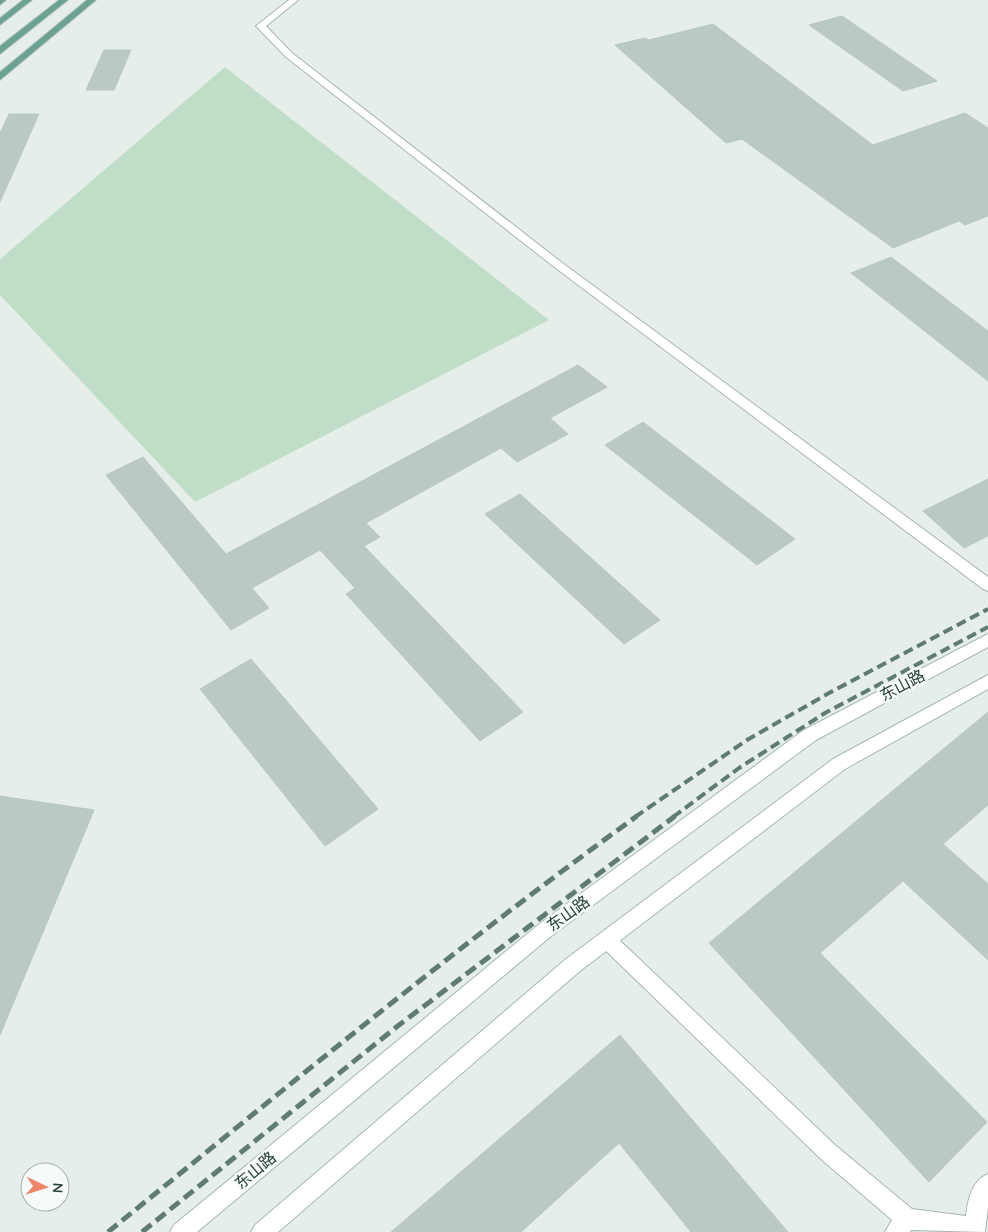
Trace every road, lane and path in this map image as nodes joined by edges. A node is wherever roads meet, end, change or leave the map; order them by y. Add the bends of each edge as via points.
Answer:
1 (28, 0) edge
2 (64, 0) edge
3 (92, 0) edge
4 (294, 0) edge
5 (0, 22) edge
6 (0, 51) edge
7 (0, 77) edge
8 (988, 585) edge
9 (988, 640) edge
10 (988, 681) edge
11 (606, 940) junction
12 (988, 1184) edge
13 (902, 1226) edge
14 (974, 1230) edge
15 (181, 1232) edge
16 (262, 1232) edge

1 - 5 main road
2 - 6 main road
3 - 7 main road
4 - 8 street via 261,26 289,55 558,264
9 - 15 street, 东山路 via 818,730 794,746 544,931
10 - 11 street via 839,764
11 - 13 street
11 - 16 street
12 - 14 street via 980,1197
13 - 14 street

